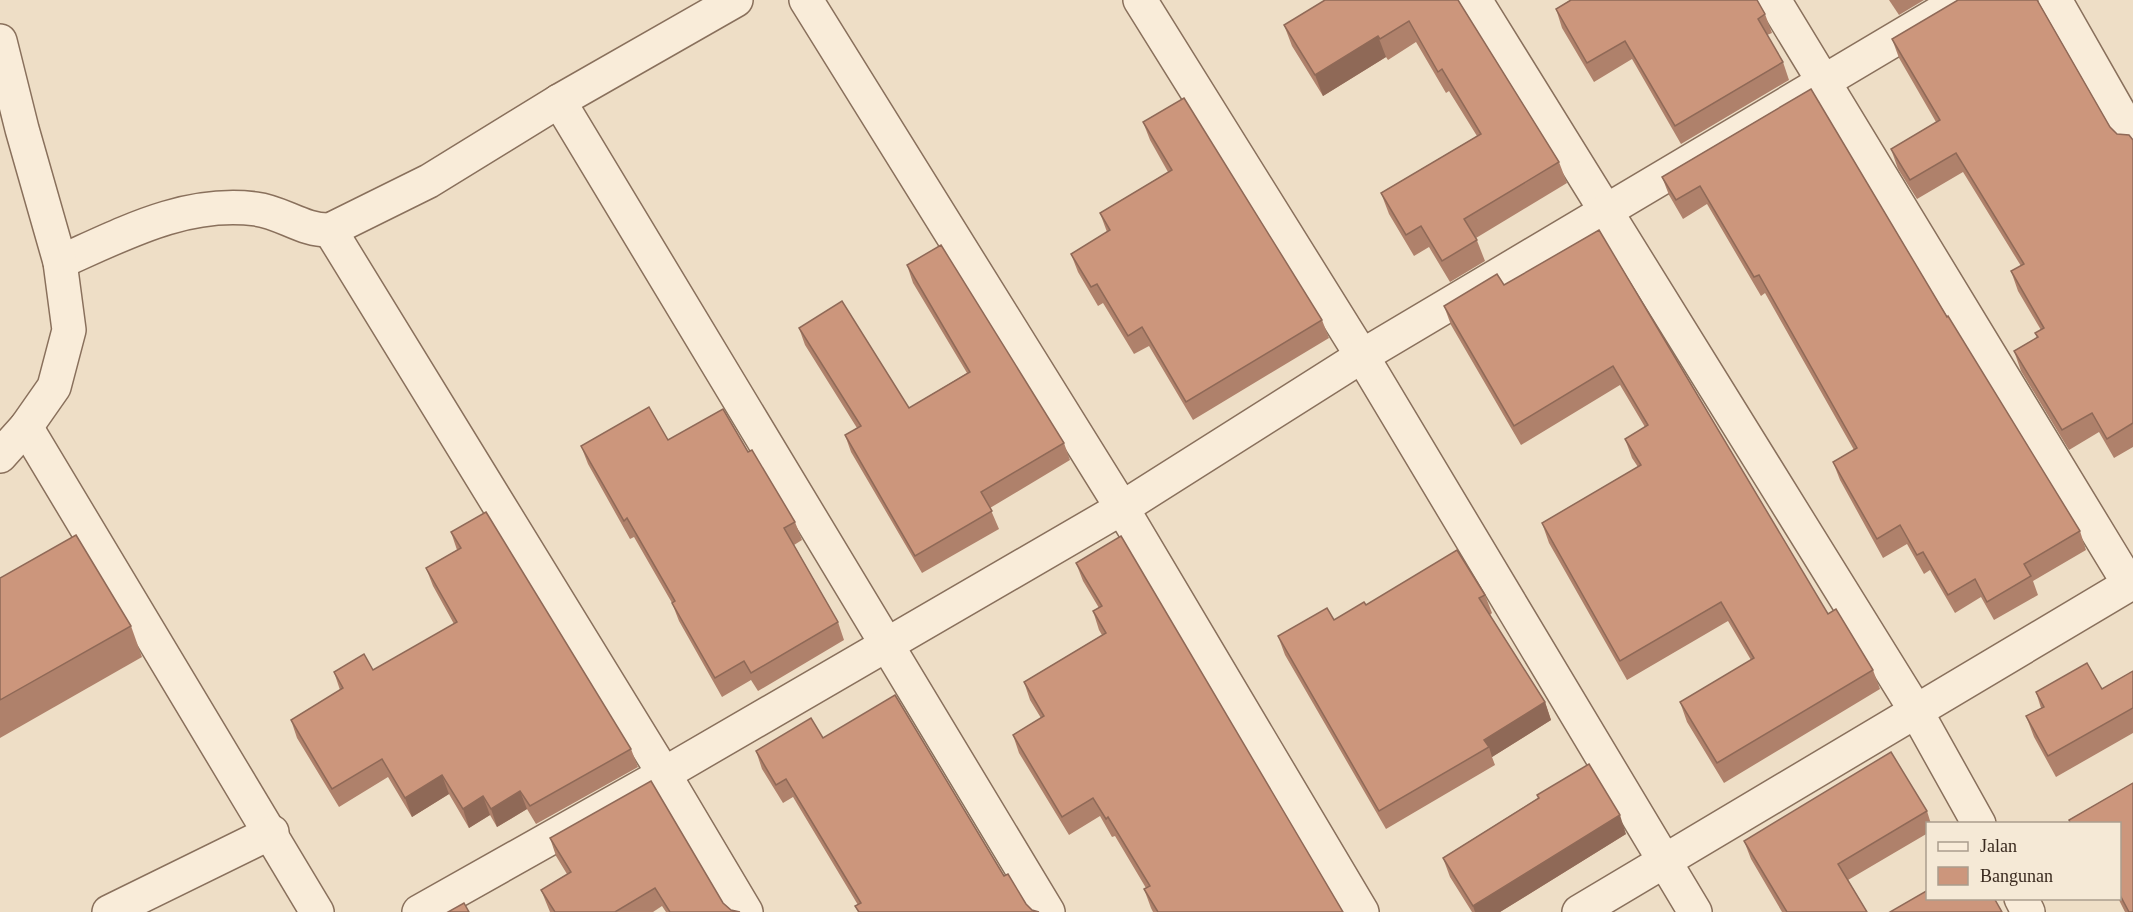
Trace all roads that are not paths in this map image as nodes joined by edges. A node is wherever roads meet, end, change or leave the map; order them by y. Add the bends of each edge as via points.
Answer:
1 (736, 0) edge
2 (807, 0) edge
3 (1140, 0) edge
4 (1475, 0) edge
5 (1774, 0) edge
6 (1961, 0) edge
7 (2055, 0) edge
8 (0, 41) edge
9 (1823, 81) junction
10 (559, 101) junction
11 (2133, 137) edge
12 (1606, 210) junction
13 (330, 230) junction
14 (60, 262) junction
15 (1362, 356) junction
16 (26, 427) junction
17 (0, 456) edge
18 (1122, 508) junction
19 (2131, 583) edge
20 (885, 646) junction
21 (1916, 711) junction
22 (664, 774) junction
23 (1978, 822) edge
24 (272, 832) junction
25 (1665, 860) junction
26 (109, 912) edge
27 (317, 912) edge
28 (419, 912) edge
29 (746, 912) edge
30 (1048, 912) edge
31 (1362, 912) edge
32 (1580, 912) edge
33 (1695, 912) edge

1 - 10 street
2 - 18 street
3 - 15 street
4 - 12 street
5 - 9 street
6 - 9 street
7 - 11 street
8 - 14 street
9 - 12 street
9 - 19 street
10 - 13 street via 429,181
10 - 20 street
12 - 15 street
12 - 21 street
13 - 14 street via 318,231 259,209 220,206 172,214
13 - 22 street
14 - 16 street via 69,330 54,387
15 - 18 street
15 - 25 street
16 - 17 street
16 - 24 street
18 - 20 street
18 - 31 street
19 - 21 street
20 - 22 street
20 - 30 street
21 - 23 street
21 - 25 street
22 - 28 street
22 - 29 street
24 - 26 street
24 - 27 street
25 - 32 street
25 - 33 street

